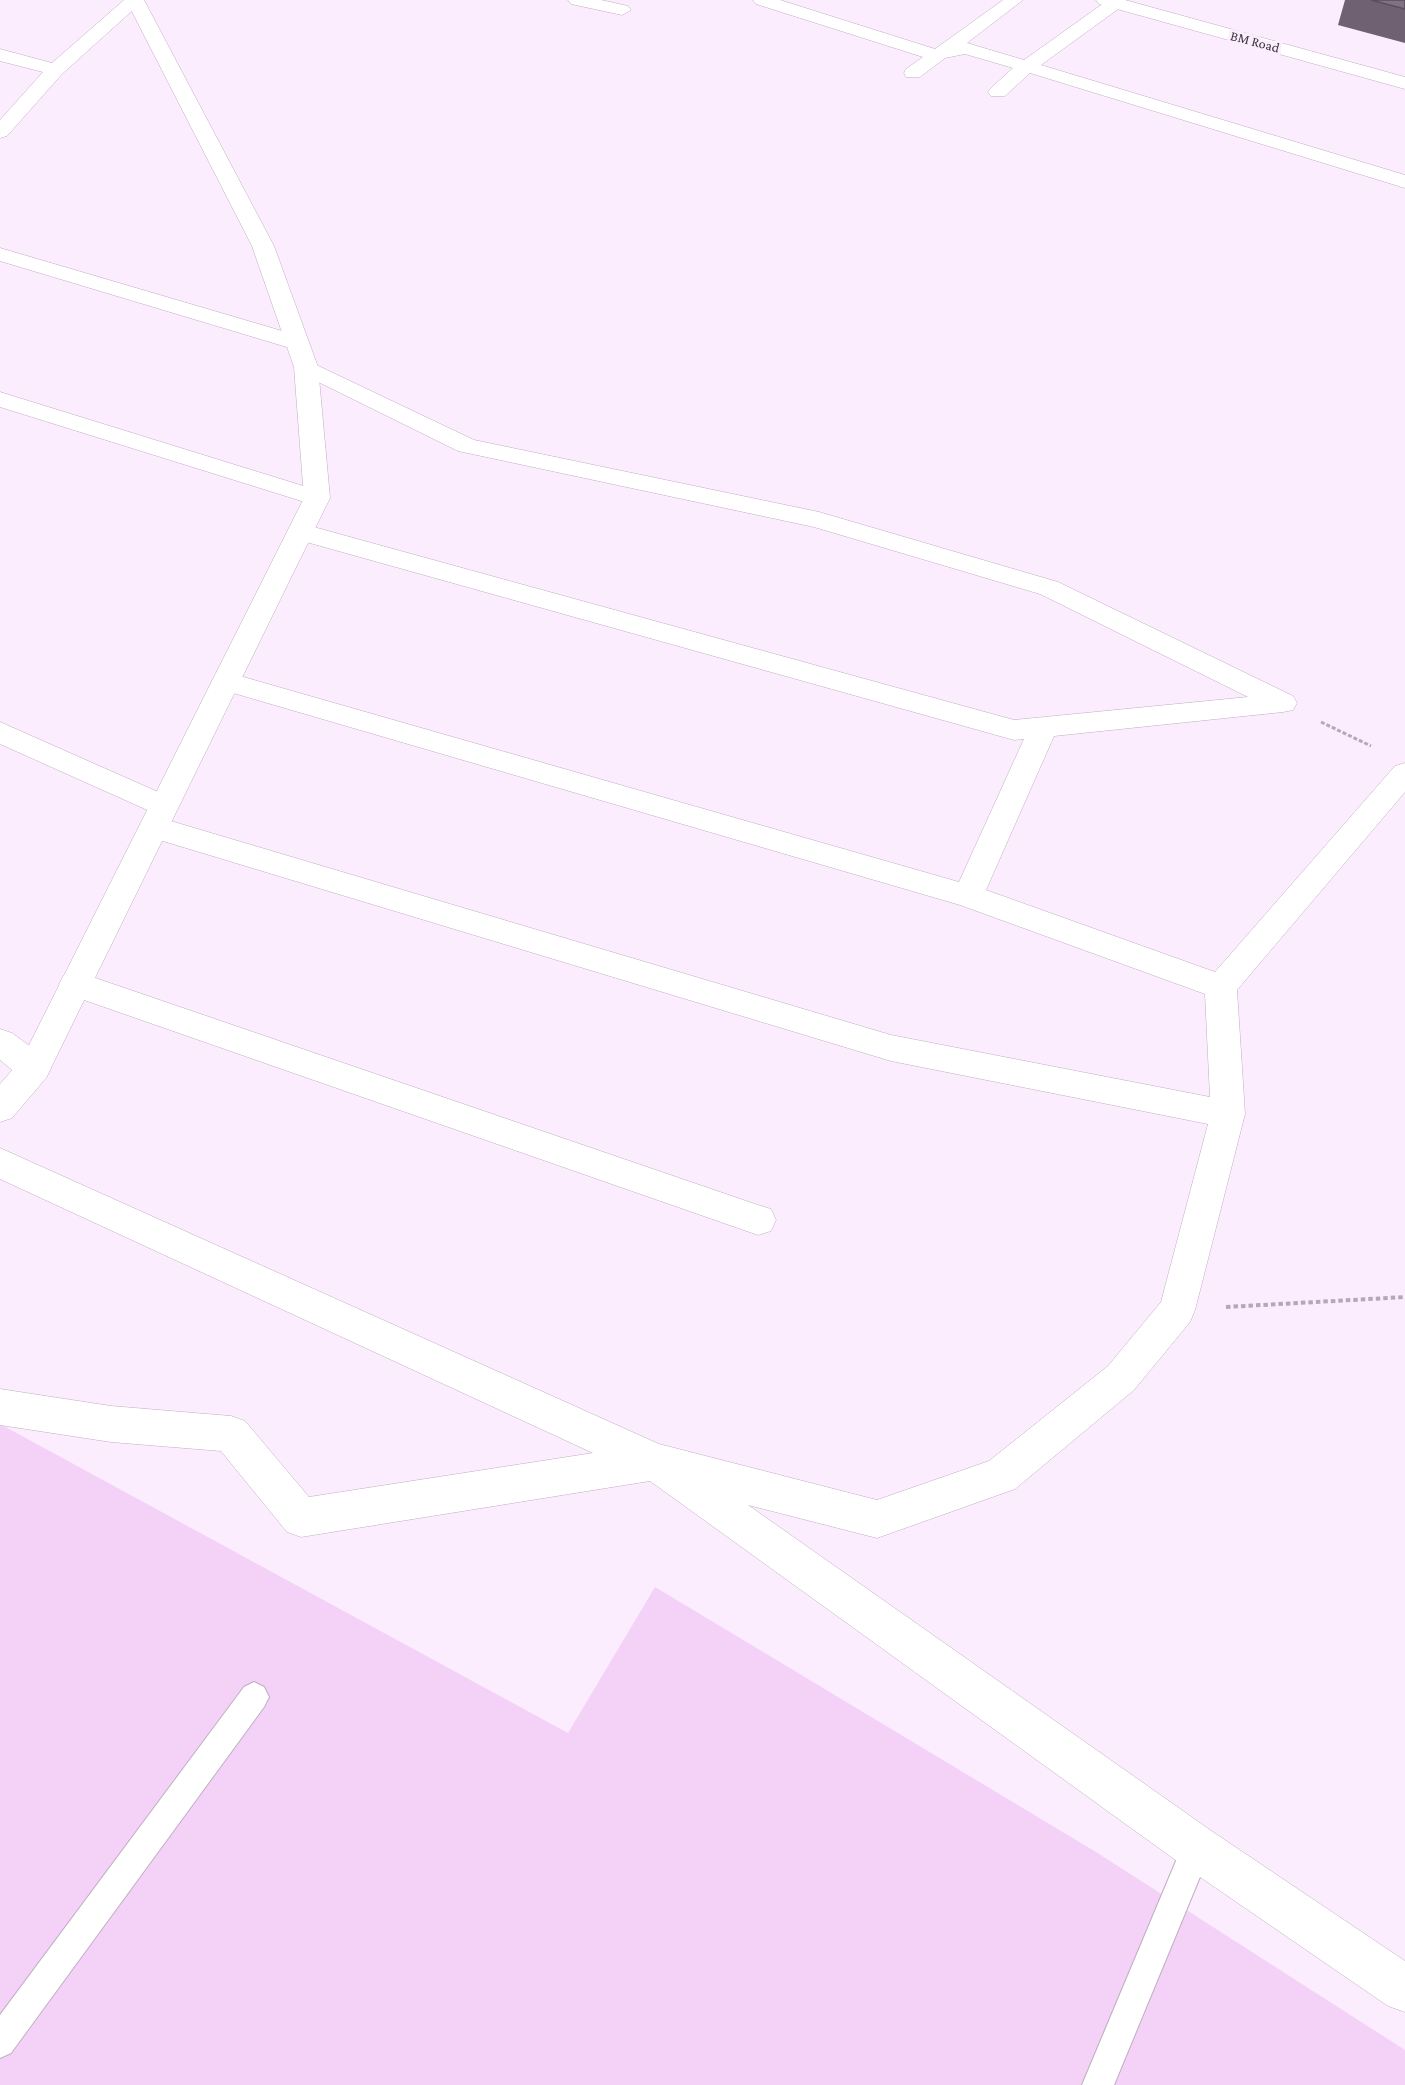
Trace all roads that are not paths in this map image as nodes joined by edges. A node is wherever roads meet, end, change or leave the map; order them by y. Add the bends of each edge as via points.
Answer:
1 (135, 0) edge
2 (577, 0) edge
3 (762, 0) edge
4 (1014, 0) edge
5 (1110, 2) edge
6 (622, 10) dead end
7 (0, 55) edge
8 (936, 55) junction
9 (19, 60) junction
10 (1026, 67) junction
11 (54, 70) junction
12 (0, 71) edge
13 (913, 73) dead end
14 (1405, 83) edge
15 (998, 92) dead end
16 (0, 132) edge
17 (1405, 182) edge
18 (0, 254) edge
19 (302, 355) junction
20 (0, 399) edge
21 (317, 498) junction
22 (301, 532) junction
23 (226, 681) junction
24 (1044, 727) junction
25 (6, 742) edge
26 (1405, 773) edge
27 (159, 817) junction
28 (968, 896) junction
29 (75, 984) junction
30 (1221, 987) junction
31 (0, 1042) edge
32 (34, 1068) junction
33 (0, 1108) edge
34 (1228, 1113) junction
35 (0, 1163) edge
36 (758, 1220) dead end
37 (0, 1407) edge
38 (655, 1462) junction
39 (254, 1696) dead end
40 (1197, 1848) junction
41 (1405, 1989) edge
42 (0, 2042) edge
43 (1098, 2085) edge

1 - 11 street
1 - 19 street via 262,246
2 - 6 street
3 - 8 street
4 - 8 street
5 - 10 street
5 - 14 street, BM Road
7 - 9 street
8 - 10 street via 966,48
8 - 13 street
9 - 11 street
9 - 12 street
10 - 15 street
10 - 17 street
11 - 16 street
18 - 19 street
19 - 21 street
19 - 24 street via 467,446 819,520 1049,588 1282,703
20 - 21 street
21 - 22 street
22 - 23 street
22 - 24 street via 1014,730
23 - 27 street
23 - 28 street
24 - 28 street
25 - 27 street
26 - 30 street
27 - 29 street
27 - 34 street via 891,1048
28 - 30 street
29 - 32 street
29 - 36 street
30 - 34 street
31 - 32 street
32 - 33 street
34 - 38 street via 1177,1310 1121,1378 1001,1476 877,1519
35 - 38 street
37 - 38 street via 111,1424 231,1434 301,1518
38 - 40 street
39 - 42 lane
40 - 41 street
40 - 43 lane

